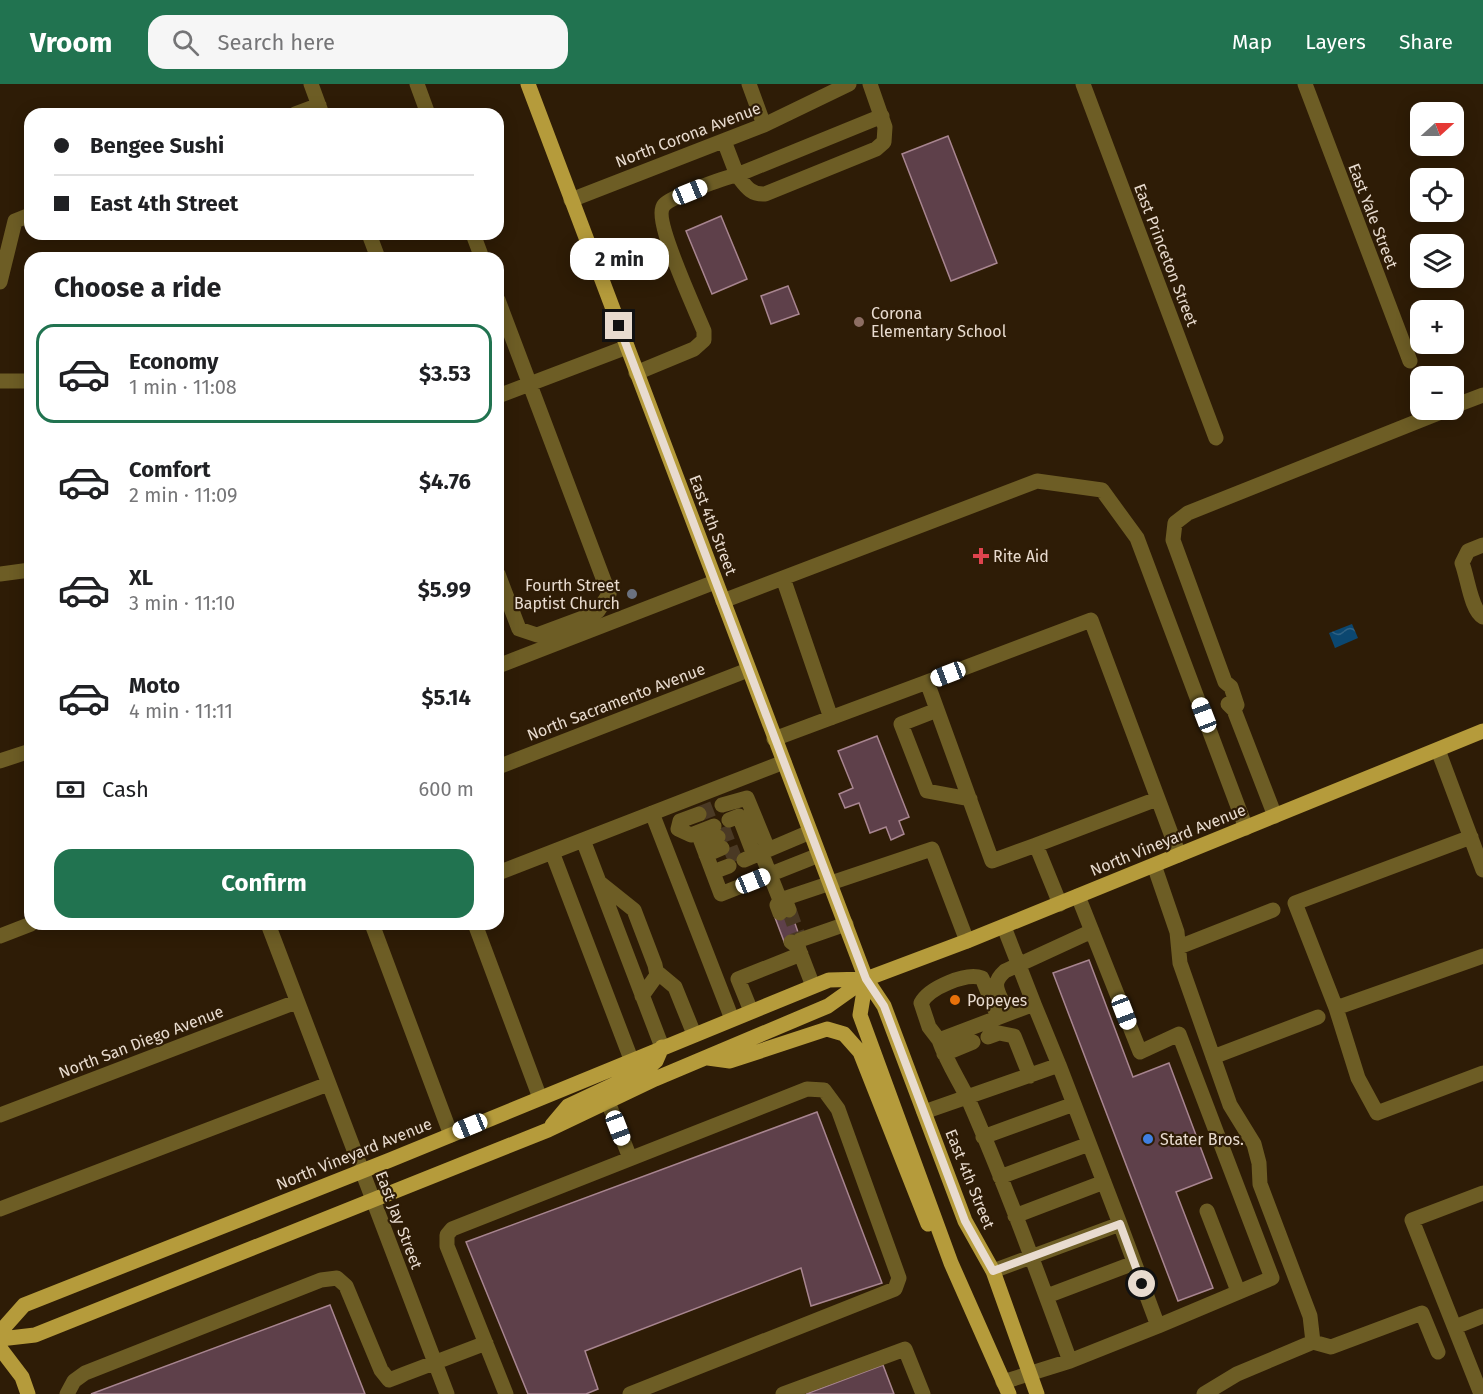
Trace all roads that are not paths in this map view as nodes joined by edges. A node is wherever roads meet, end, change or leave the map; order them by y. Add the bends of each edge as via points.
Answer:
1 (311, 84) edge
2 (417, 84) edge
3 (528, 84) edge
4 (749, 84) edge
5 (849, 84) edge
6 (870, 84) edge
7 (1083, 84) edge
8 (1305, 84) edge
9 (321, 108) edge
10 (426, 108) edge
11 (882, 116) junction
12 (764, 125) junction
13 (724, 141) junction
14 (737, 174) junction
15 (571, 200) junction
16 (24, 217) edge
17 (0, 282) edge
18 (504, 316) edge
19 (627, 347) junction
20 (1410, 361) dead end
21 (636, 373) junction
22 (0, 381) edge
23 (24, 381) edge
24 (530, 384) junction
25 (504, 394) edge
26 (1483, 394) edge
27 (1464, 402) edge
28 (1421, 420) edge
29 (1216, 438) dead end
30 (1483, 545) edge
31 (24, 571) edge
32 (0, 574) edge
33 (783, 578) junction
34 (715, 582) junction
35 (504, 590) edge
36 (1472, 591) junction
37 (723, 602) junction
38 (1483, 607) edge
39 (1483, 616) edge
40 (504, 664) edge
41 (748, 670) junction
42 (927, 682) junction
43 (937, 710) junction
44 (831, 718) junction
45 (1483, 731) edge
46 (774, 739) junction
47 (1438, 750) junction
48 (24, 753) edge
49 (0, 761) edge
50 (783, 762) junction
51 (504, 765) edge
52 (970, 799) junction
53 (1157, 799) junction
54 (722, 805) tunnel mouth
55 (652, 813) junction
56 (699, 814) tunnel mouth
57 (1275, 816) junction
58 (1246, 828) junction
59 (810, 832) junction
60 (1471, 837) junction
61 (583, 840) junction
62 (746, 843) junction
63 (1036, 845) junction
64 (552, 852) junction
65 (706, 853) junction
66 (819, 855) junction
67 (1179, 855) junction
68 (1154, 865) junction
69 (1483, 870) edge
70 (504, 871) edge
71 (770, 874) junction
72 (599, 882) junction
73 (830, 884) junction
74 (1078, 896) junction
75 (1060, 904) junction
76 (1273, 910) dead end
77 (846, 924) junction
78 (24, 927) edge
79 (1004, 927) junction
80 (270, 930) edge
81 (374, 930) edge
82 (477, 930) edge
83 (1092, 931) junction
84 (0, 936) edge
85 (967, 941) junction
86 (798, 944) junction
87 (1179, 947) junction
88 (1483, 956) edge
89 (1018, 964) junction
90 (657, 972) junction
91 (866, 979) junction
92 (813, 986) junction
93 (642, 996) junction
94 (296, 1002) junction
95 (1034, 1004) junction
96 (1336, 1008) junction
97 (751, 1011) junction
98 (1003, 1016) junction
99 (1318, 1017) dead end
100 (732, 1019) junction
101 (694, 1034) junction
102 (662, 1047) junction
103 (941, 1047) junction
104 (1213, 1057) junction
105 (705, 1058) junction
106 (631, 1059) junction
107 (1059, 1065) junction
108 (1483, 1073) edge
109 (1030, 1076) junction
110 (328, 1084) junction
111 (540, 1098) junction
112 (967, 1098) junction
113 (608, 1102) junction
114 (1074, 1104) junction
115 (924, 1112) junction
116 (0, 1115) edge
117 (548, 1130) junction
118 (451, 1135) junction
119 (983, 1137) junction
120 (1089, 1144) junction
121 (630, 1158) junction
122 (361, 1171) junction
123 (1000, 1177) junction
124 (1104, 1182) junction
125 (1483, 1193) edge
126 (373, 1200) junction
127 (0, 1209) edge
128 (1208, 1211) dead end
129 (1015, 1216) junction
130 (1120, 1224) junction
131 (944, 1243) junction
132 (1031, 1255) junction
133 (1134, 1263) junction
134 (993, 1271) junction
135 (1238, 1291) junction
136 (1047, 1296) junction
137 (1483, 1316) edge
138 (1158, 1326) junction
139 (1455, 1327) junction
140 (0, 1332) edge
141 (0, 1339) edge
142 (1313, 1342) junction
143 (486, 1343) junction
144 (0, 1348) edge
145 (1438, 1352) dead end
146 (1070, 1360) junction
147 (435, 1362) junction
148 (1029, 1373) junction
149 (392, 1387) edge
150 (1006, 1388) edge
151 (28, 1394) edge
152 (67, 1394) edge
153 (447, 1394) edge
154 (506, 1394) edge
155 (630, 1394) edge
156 (783, 1394) edge
157 (922, 1394) edge
158 (1037, 1394) edge
159 (1204, 1394) edge
160 (1481, 1394) edge

1 - 9 street
2 - 10 street
3 - 15 main road, East 4th Street
4 - 12 street
5 - 12 street, North Corona Avenue
6 - 11 street
7 - 29 street, East Princeton Street
8 - 20 street, East Yale Street
11 - 14 street
11 - 14 street via 884,142 876,150 849,161 765,194 753,193
12 - 13 street, North Corona Avenue
13 - 14 street
13 - 15 street, North Corona Avenue
14 - 21 street via 662,207 664,234 704,331 704,340 694,350
15 - 19 main road, East 4th Street
16 - 17 street via 15,221
18 - 24 street
19 - 21 main road, East 4th Street
19 - 24 street
21 - 34 main road, East 4th Street
22 - 23 street
24 - 25 street
24 - 35 street via 609,594 598,611 537,635 519,629
26 - 27 street
28 - 57 street via 1188,513 1175,523 1173,540 1225,682 1222,688
30 - 36 street via 1468,551 1462,563
31 - 32 street
33 - 37 street
33 - 44 street
33 - 58 street via 1037,481 1102,490 1137,538
34 - 37 main road, East 4th Street
34 - 40 street
36 - 38 street via 1480,597
36 - 39 street via 1476,612
37 - 41 main road, East 4th Street
41 - 46 main road, East 4th Street
41 - 51 street, North Sacramento Avenue
42 - 43 street
42 - 44 street
42 - 53 street via 1091,620
43 - 52 street
43 - 52 street via 901,724 927,791
44 - 46 street
45 - 47 main road, North Vineyard Avenue
46 - 50 main road, East 4th Street
47 - 57 main road, North Vineyard Avenue
47 - 60 street
48 - 49 street
50 - 55 street
50 - 59 main road, East 4th Street
52 - 63 street via 992,861
53 - 63 street
53 - 67 street
54 - 62 street via 747,798
55 - 61 street
55 - 100 street
56 - 65 street via 677,824
57 - 58 main road, North Vineyard Avenue
58 - 67 main road, North Vineyard Avenue
59 - 62 street
59 - 66 main road, East 4th Street
60 - 69 street
60 - 96 street via 1295,903
61 - 64 street
61 - 72 street
62 - 71 street
63 - 75 street
64 - 70 street
64 - 106 street
65 - 65 street via 722,847
65 - 71 street via 721,894
66 - 71 street
66 - 73 main road, East 4th Street
67 - 68 main road, North Vineyard Avenue
68 - 74 main road, North Vineyard Avenue
68 - 87 street
71 - 73 street via 783,907
72 - 90 street via 634,910
72 - 93 street
73 - 77 main road, East 4th Street
73 - 85 street via 932,849
74 - 75 main road, North Vineyard Avenue
74 - 83 street
75 - 79 main road, North Vineyard Avenue
76 - 87 street
77 - 86 street
77 - 91 main road, East 4th Street
78 - 84 street
79 - 85 main road, North Vineyard Avenue
79 - 89 street
80 - 94 street, East Jay Street
81 - 118 street
82 - 111 street
83 - 89 street
83 - 135 street via 1140,1052 1179,1034 1272,1278
85 - 91 main road, North Vineyard Avenue
86 - 92 street
86 - 97 street via 738,979
87 - 104 street via 1180,963
88 - 96 street
89 - 95 street
89 - 98 street via 996,979
90 - 93 street
90 - 101 street via 675,987
91 - 92 main road, North Vineyard Avenue via 829,980
91 - 105 main road, North Vineyard Avenue via 828,1006
91 - 115 main road, East 4th Street via 884,1006
91 - 131 main road, East 4th Street via 860,1015
92 - 97 main road, North Vineyard Avenue
93 - 102 street
94 - 110 street, East Jay Street
94 - 116 street, North San Diego Avenue
95 - 98 street
95 - 107 street
96 - 108 street via 1358,1078 1377,1113
97 - 100 main road, North Vineyard Avenue
98 - 103 street
98 - 103 street via 982,978 972,976 946,985 926,995 921,1003
99 - 104 street
100 - 101 main road, North Vineyard Avenue
101 - 102 main road, North Vineyard Avenue
102 - 106 main road, North Vineyard Avenue
102 - 117 main road via 647,1069 568,1106
103 - 109 street via 999,1033 1014,1036
103 - 112 street
104 - 142 street via 1230,1105 1254,1144 1260,1184 1310,1316
105 - 113 main road, North Vineyard Avenue
105 - 131 main road via 730,1060 827,1029 844,1035 860,1052 924,1220
106 - 111 main road, North Vineyard Avenue
107 - 109 street
107 - 114 street
109 - 112 street
110 - 122 street, East Jay Street
110 - 127 street
111 - 118 main road, North Vineyard Avenue
112 - 115 street
112 - 119 street
113 - 117 main road, North Vineyard Avenue
113 - 121 street
114 - 119 street
114 - 120 street
115 - 134 main road, East 4th Street via 965,1221
117 - 126 main road, North Vineyard Avenue
118 - 122 main road, North Vineyard Avenue
119 - 123 street
120 - 123 street
120 - 124 street
121 - 143 street via 452,1229 447,1235 447,1246
121 - 155 street via 807,1089 824,1090 838,1109 899,1278 895,1289
122 - 126 street, East Jay Street
122 - 140 main road, North Vineyard Avenue via 24,1305
123 - 129 street
124 - 129 street
124 - 130 street
125 - 139 street via 1412,1220
126 - 141 main road, North Vineyard Avenue via 35,1335
126 - 147 street, East Jay Street
128 - 135 street
129 - 132 street
130 - 132 street
130 - 133 street
131 - 150 main road, East 4th Street
132 - 134 street
132 - 136 street
133 - 136 street
133 - 138 street
134 - 148 main road, East 4th Street
135 - 138 street
136 - 146 street
137 - 139 street
138 - 146 street
139 - 160 street
142 - 145 street via 1331,1347 1422,1313
142 - 159 street via 1237,1374
143 - 147 street
143 - 154 street
144 - 151 main road via 22,1377
146 - 148 street
147 - 149 street
147 - 153 street, East Jay Street
148 - 150 street
148 - 158 main road, East 4th Street
149 - 152 street via 346,1286 337,1278 321,1280 85,1373 74,1381
156 - 157 street via 905,1349

